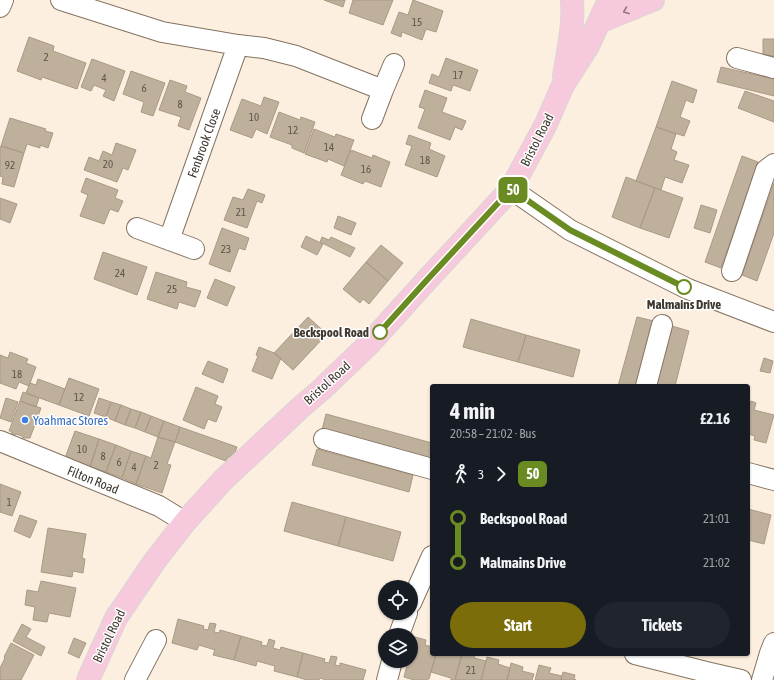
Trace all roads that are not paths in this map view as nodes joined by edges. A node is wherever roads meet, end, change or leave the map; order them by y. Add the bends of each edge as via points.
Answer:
1 (3, 0) edge
2 (60, 0) edge
3 (609, 0) edge
4 (653, 0) edge
5 (574, 6) edge
6 (0, 7) edge
7 (599, 22) junction
8 (238, 45) junction
9 (737, 58) dead end
10 (394, 64) dead end
11 (774, 68) edge
12 (562, 85) junction
13 (383, 90) junction
14 (372, 119) dead end
15 (774, 164) edge
16 (511, 189) junction
17 (137, 228) dead end
18 (169, 240) junction
19 (194, 249) dead end
20 (732, 271) dead end
21 (774, 322) edge
22 (662, 325) dead end
23 (647, 384) edge
24 (324, 439) dead end
25 (0, 441) edge
26 (430, 468) edge
27 (750, 474) edge
28 (774, 480) edge
29 (185, 522) junction
30 (430, 563) edge
31 (420, 596) edge
32 (156, 640) dead end
33 (774, 643) edge
34 (643, 656) edge
35 (390, 668) edge
36 (88, 680) edge
37 (135, 680) edge
38 (387, 680) edge
39 (741, 680) edge
40 (762, 680) edge

1 - 6 street
2 - 8 street via 162,32
3 - 7 main road, Bristol Road
4 -> 7 main road
5 - 12 main road, Bristol Road
7 - 12 main road, Bristol Road via 588,46
8 - 13 street via 296,56
8 - 18 street, Fenbrook Close
9 - 11 street
10 - 13 street
12 - 16 main road, Bristol Road via 546,124
13 - 14 street
15 - 20 street via 766,170
16 - 21 street via 570,230 688,289
16 - 29 main road, Bristol Road via 370,343 222,480
17 - 18 street
18 - 19 street
22 - 23 street
24 - 26 street
25 - 29 street, Filton Road via 159,506
27 - 28 street
29 - 36 main road, Bristol Road via 116,618
30 - 31 street
32 - 37 street
33 - 40 street
34 - 39 street
35 - 38 street

